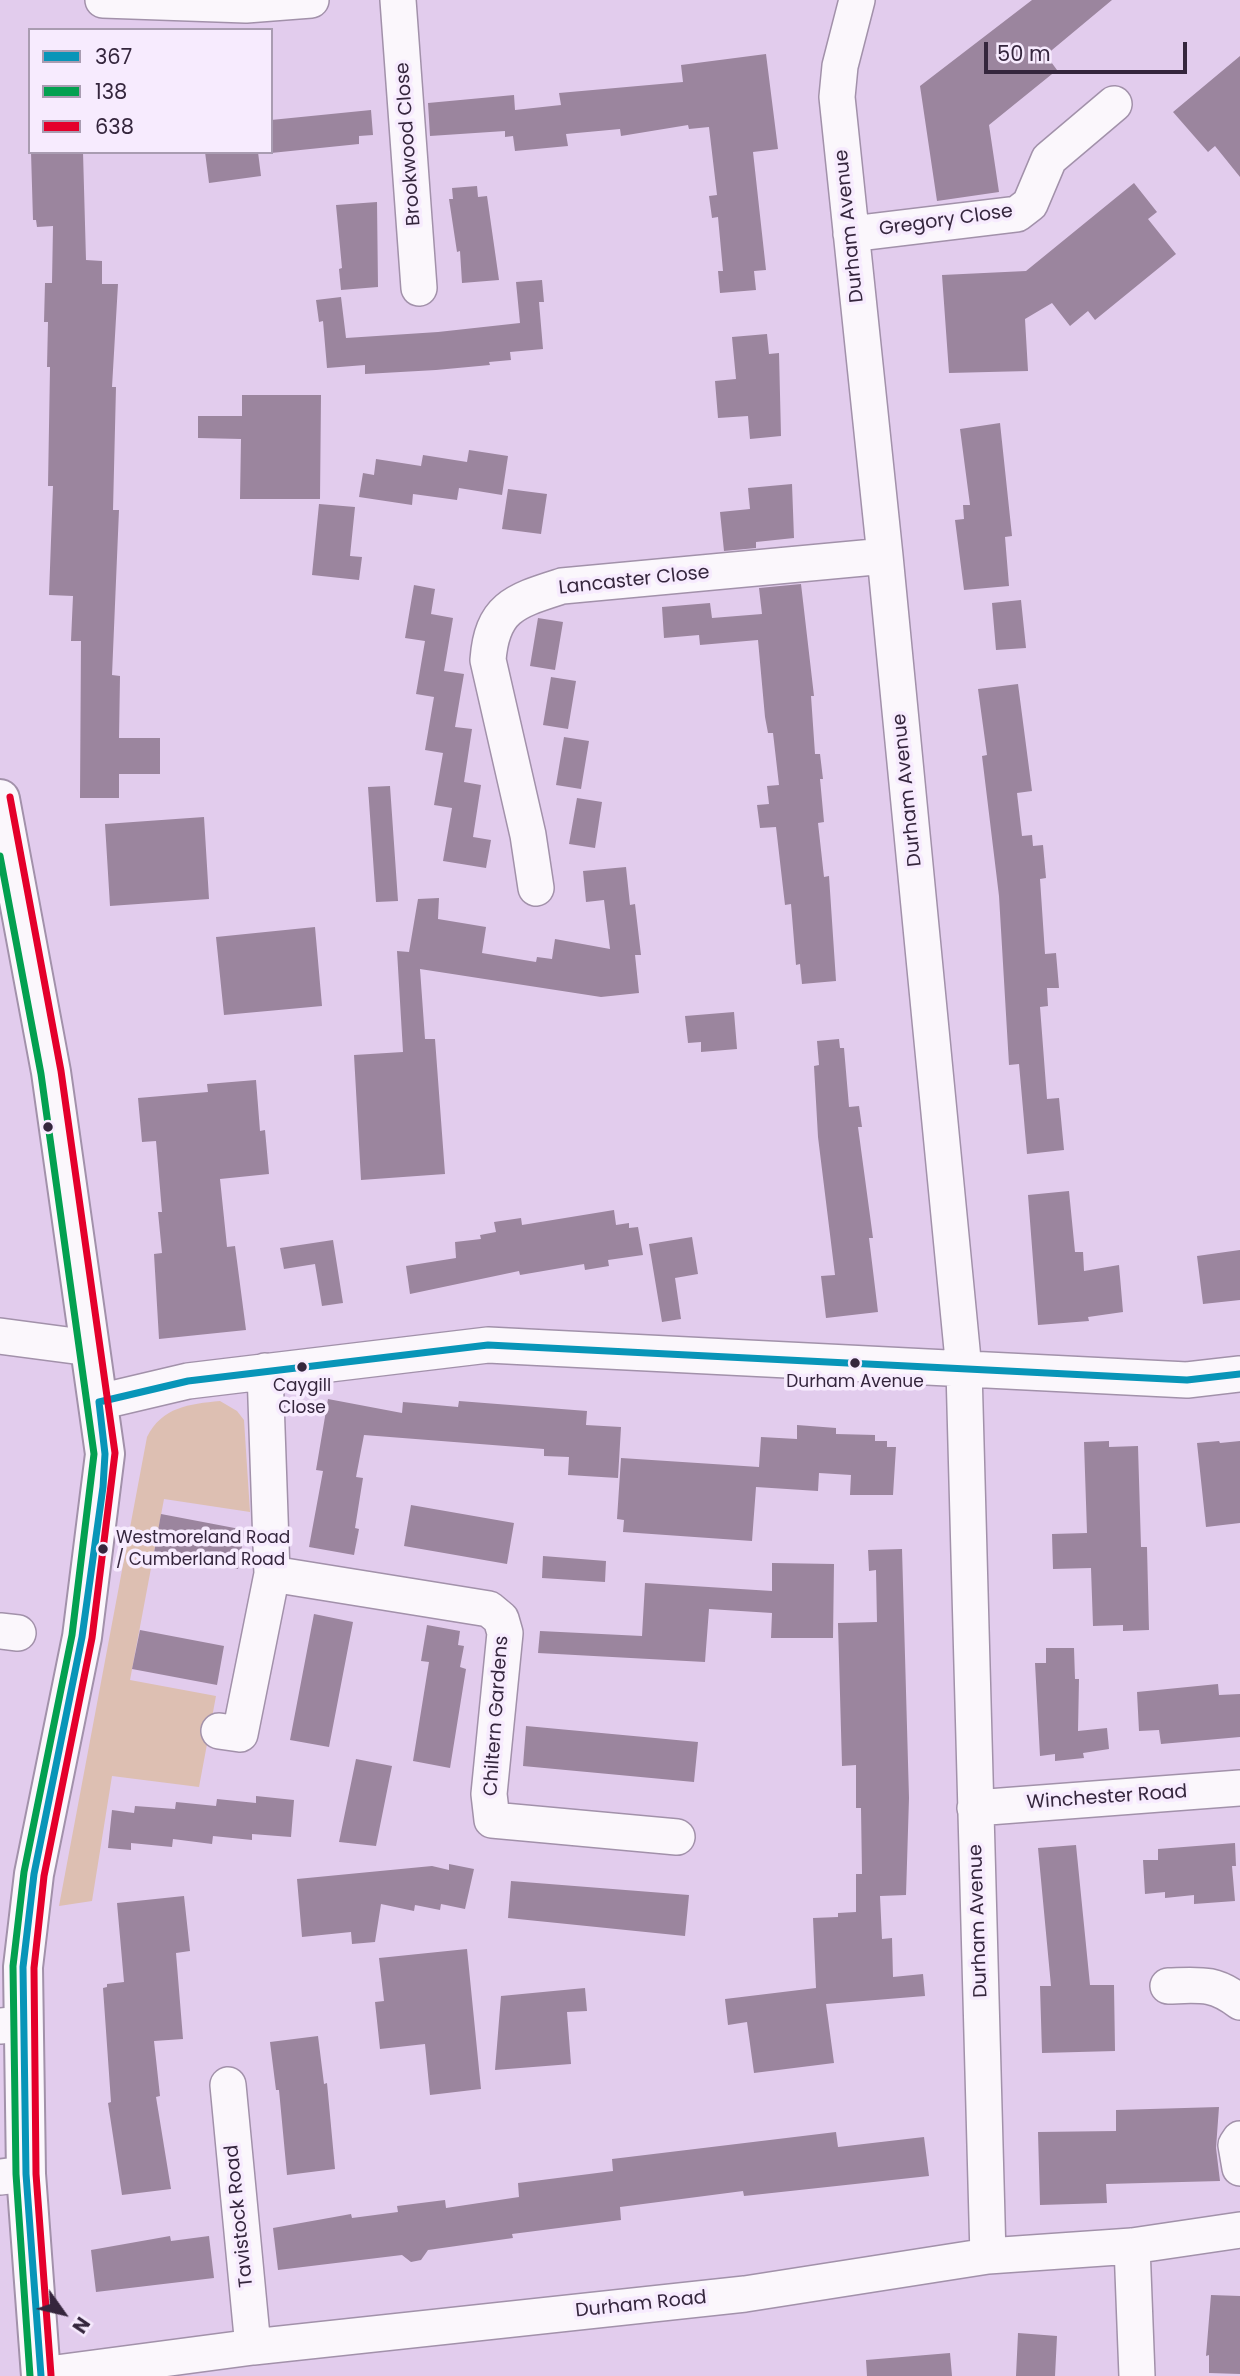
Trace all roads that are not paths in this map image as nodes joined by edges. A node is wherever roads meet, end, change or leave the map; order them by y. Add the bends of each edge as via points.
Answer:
1 (103, 0) edge
2 (311, 0) edge
3 (398, 0) edge
4 (857, 0) edge
5 (1114, 104) dead end
6 (851, 234) junction
7 (419, 288) dead end
8 (886, 556) junction
9 (0, 802) edge
10 (536, 888) dead end
11 (0, 1336) edge
12 (90, 1348) junction
13 (964, 1370) junction
14 (265, 1371) junction
15 (1240, 1374) edge
16 (99, 1402) junction
17 (272, 1574) junction
18 (219, 1731) dead end
19 (1240, 1788) edge
20 (975, 1808) junction
21 (677, 1837) dead end
22 (1168, 1986) dead end
23 (1240, 2002) edge
24 (11, 2025) edge
25 (228, 2085) dead end
26 (1240, 2139) edge
27 (1240, 2168) edge
28 (13, 2176) edge
29 (1240, 2230) edge
30 (1132, 2246) junction
31 (988, 2256) junction
32 (253, 2347) junction
33 (41, 2376) edge
34 (1136, 2376) edge

1 - 2 street via 246,5
3 - 7 street, Brookwood Close
4 - 6 street, Durham Avenue via 837,81
5 - 6 street, Gregory Close via 1049,159 1030,204 1017,214
6 - 8 street, Durham Avenue
8 - 10 street, Lancaster Close via 562,586 517,602 503,612 490,634 488,660
8 - 13 street, Durham Avenue
9 - 12 main road via 51,1072
11 - 12 street
12 - 16 main road
13 - 14 street via 488,1345
13 - 15 street via 1187,1380
13 - 20 street, Durham Avenue
14 - 16 street via 188,1381
14 - 17 street
16 - 24 main road via 105,1454 103,1487 82,1637 34,1874
17 - 18 street via 240,1734
17 - 21 street, Chiltern Gardens via 489,1609 501,1619 505,1633 489,1794 492,1820
19 - 20 street, Winchester Road
20 - 31 street, Durham Avenue
22 - 23 street via 1208,1985 1223,1989
24 - 28 main road
25 - 32 street, Tavistock Road
26 - 27 street via 1236,2145
28 - 33 main road
29 - 30 street, Durham Road
30 - 31 street, Durham Road
30 - 34 street
31 - 32 street, Durham Road via 744,2294
32 - 33 street, Durham Road

